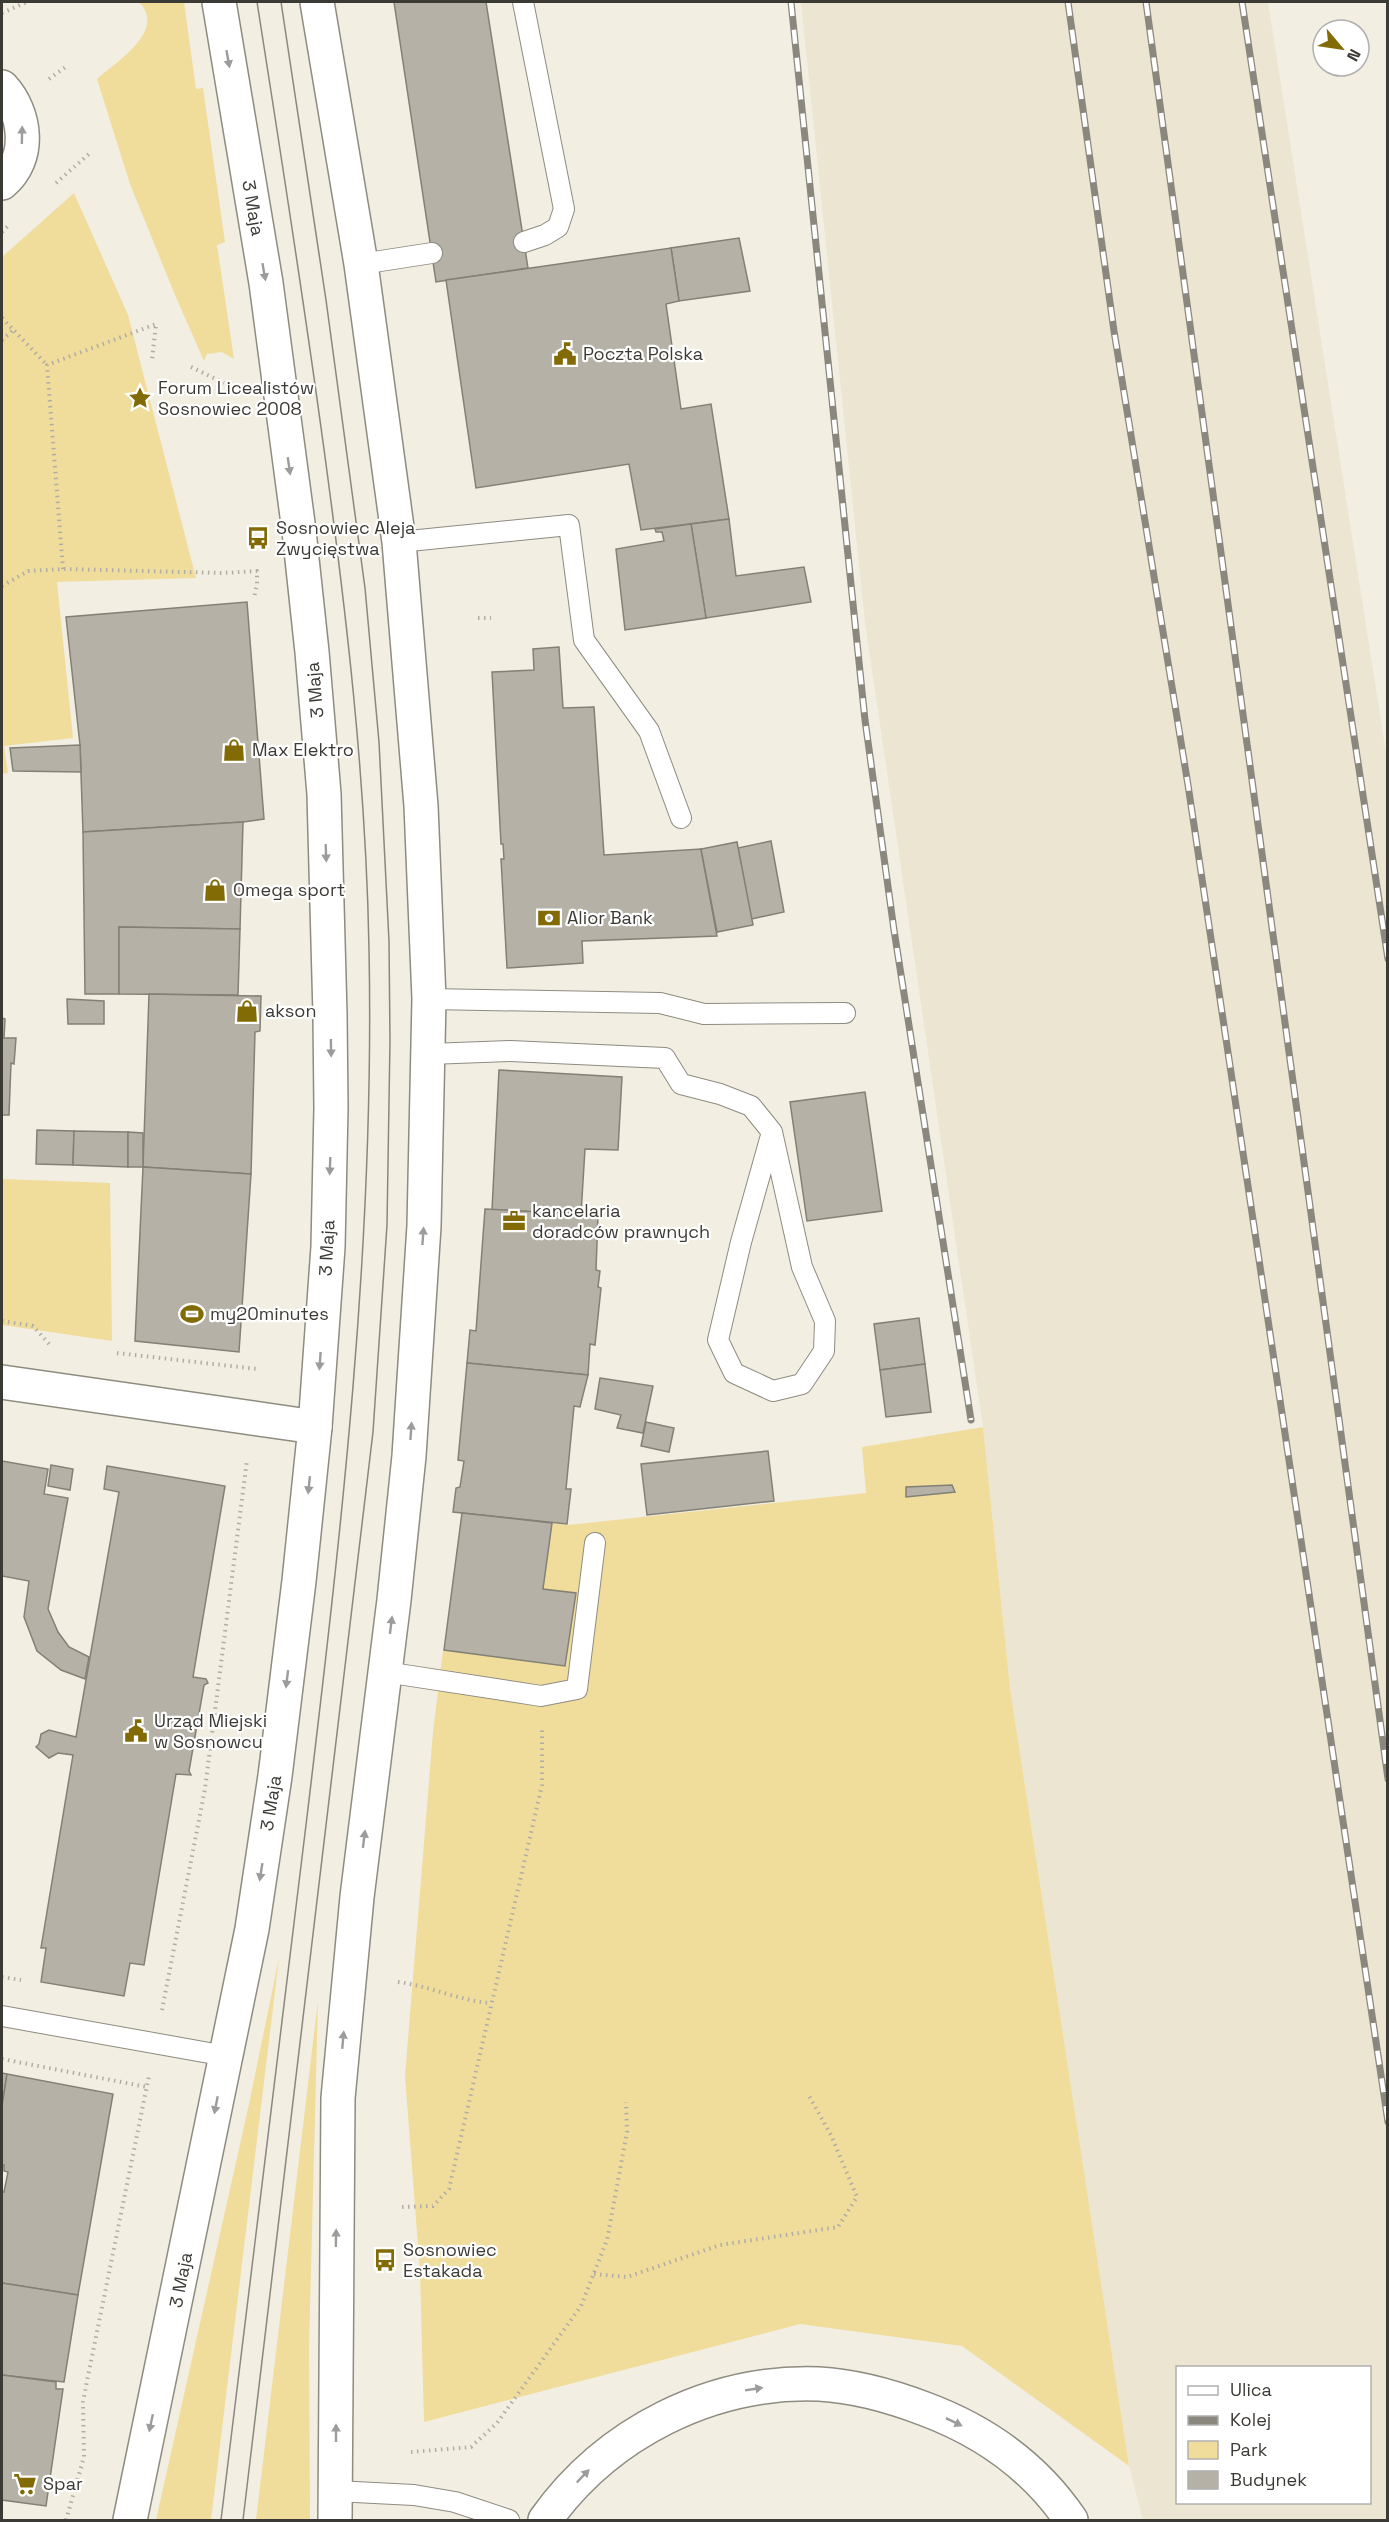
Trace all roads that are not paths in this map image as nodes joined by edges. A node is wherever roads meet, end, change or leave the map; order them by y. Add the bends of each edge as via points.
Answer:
1 (219, 2) edge
2 (317, 2) edge
3 (523, 2) edge
4 (2, 87) edge
5 (2, 183) edge
6 (524, 242) dead end
7 (432, 253) dead end
8 (361, 264) junction
9 (399, 542) junction
10 (681, 818) dead end
11 (429, 999) junction
12 (845, 1013) dead end
13 (429, 1054) junction
14 (772, 1132) junction
15 (2, 1382) edge
16 (315, 1427) junction
17 (595, 1543) dead end
18 (385, 1672) junction
19 (2, 2016) edge
20 (226, 2056) junction
21 (335, 2506) edge
22 (130, 2520) edge
23 (510, 2520) edge
24 (545, 2520) edge
25 (1071, 2520) edge

1 -> 16 main road, 3 Maja via 266,283 299,531 324,794 332,1108 328,1246
2 - 8 main road
3 - 6 lane via 564,209 558,227
5 -> 4 main road via 20,157 23,137 19,113
7 - 8 lane
8 - 9 main road
9 - 10 lane via 569,525 584,640 649,731
9 - 11 main road via 421,806
11 - 12 lane via 660,1003 704,1014
11 - 13 main road
13 - 14 lane via 510,1051 665,1058 681,1084 751,1106
18 -> 13 main road via 409,1456 424,1226
14 - 14 lane via 718,1340 734,1373 773,1391 802,1384 824,1351 825,1321 802,1267
15 - 16 main road
16 -> 20 main road, 3 Maja via 275,1776 252,1929
17 - 18 lane via 577,1689 542,1695
21 -> 18 main road via 338,2098 357,1897
19 - 20 lane
20 -> 22 main road, 3 Maja
21 - 23 lane via 414,2495 455,2502
24 -> 25 main road via 591,2467 660,2419 701,2401 738,2392 820,2384 900,2399 979,2434 1036,2477

